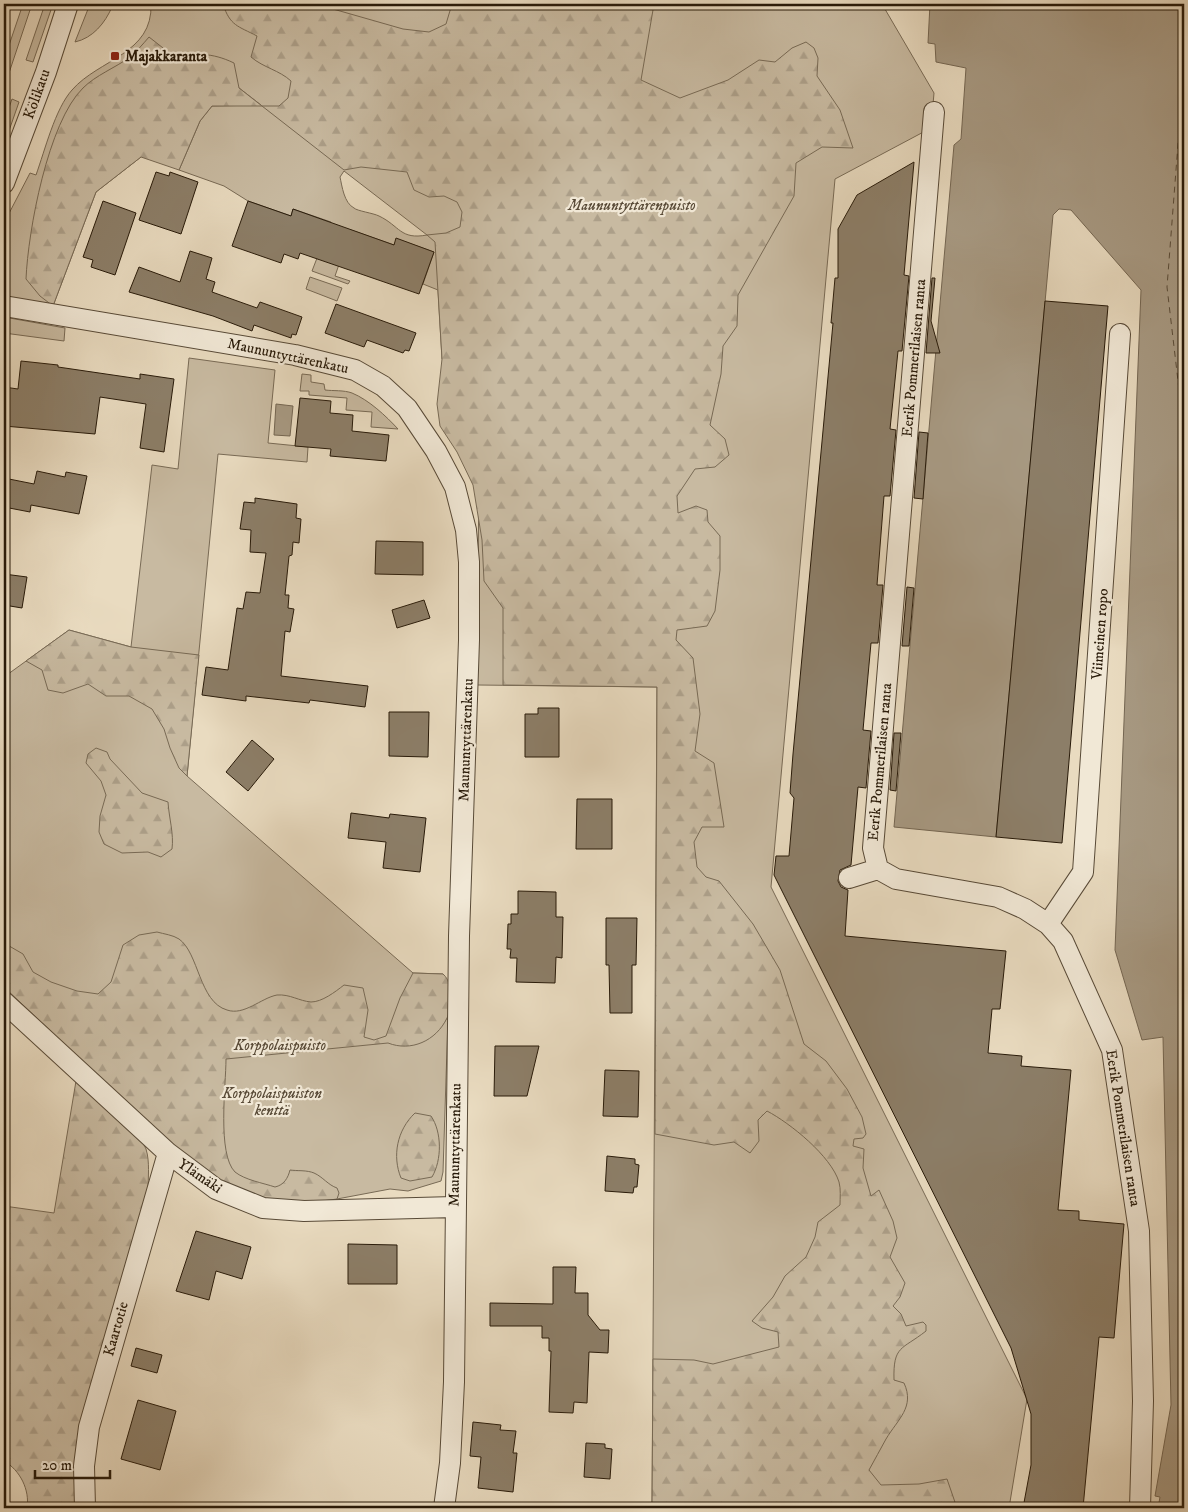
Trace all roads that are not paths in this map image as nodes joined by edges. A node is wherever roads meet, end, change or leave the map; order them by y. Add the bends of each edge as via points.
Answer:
1 (68, 4) edge
2 (934, 112) dead end
3 (4, 184) edge
4 (4, 306) edge
5 (1120, 334) dead end
6 (878, 868) junction
7 (850, 878) dead end
8 (1048, 924) junction
9 (4, 1002) edge
10 (168, 1153) junction
11 (454, 1207) junction
12 (85, 1508) edge
13 (444, 1508) edge
14 (1140, 1508) edge

1 - 3 street, Kölikatu
2 - 6 street, Eerik Pommerilaisen ranta via 873,848
4 - 11 street, Maununtyttärenkatu via 294,355 355,370 383,386 407,408 446,469 462,507 466,530 469,611
5 - 8 street, Viimeinen ropo via 1083,872
6 - 7 street
6 - 8 street, Eerik Pommerilaisen ranta via 896,879 998,897
8 - 14 street, Eerik Pommerilaisen ranta via 1063,942 1112,1050 1139,1231 1143,1400
9 - 10 street, Ylämäki
10 - 11 street, Ylämäki via 216,1189 263,1208 304,1211
10 - 12 street, Kaartotie via 90,1427 84,1466
11 - 13 street, Maununtyttärenkatu via 454,1382

